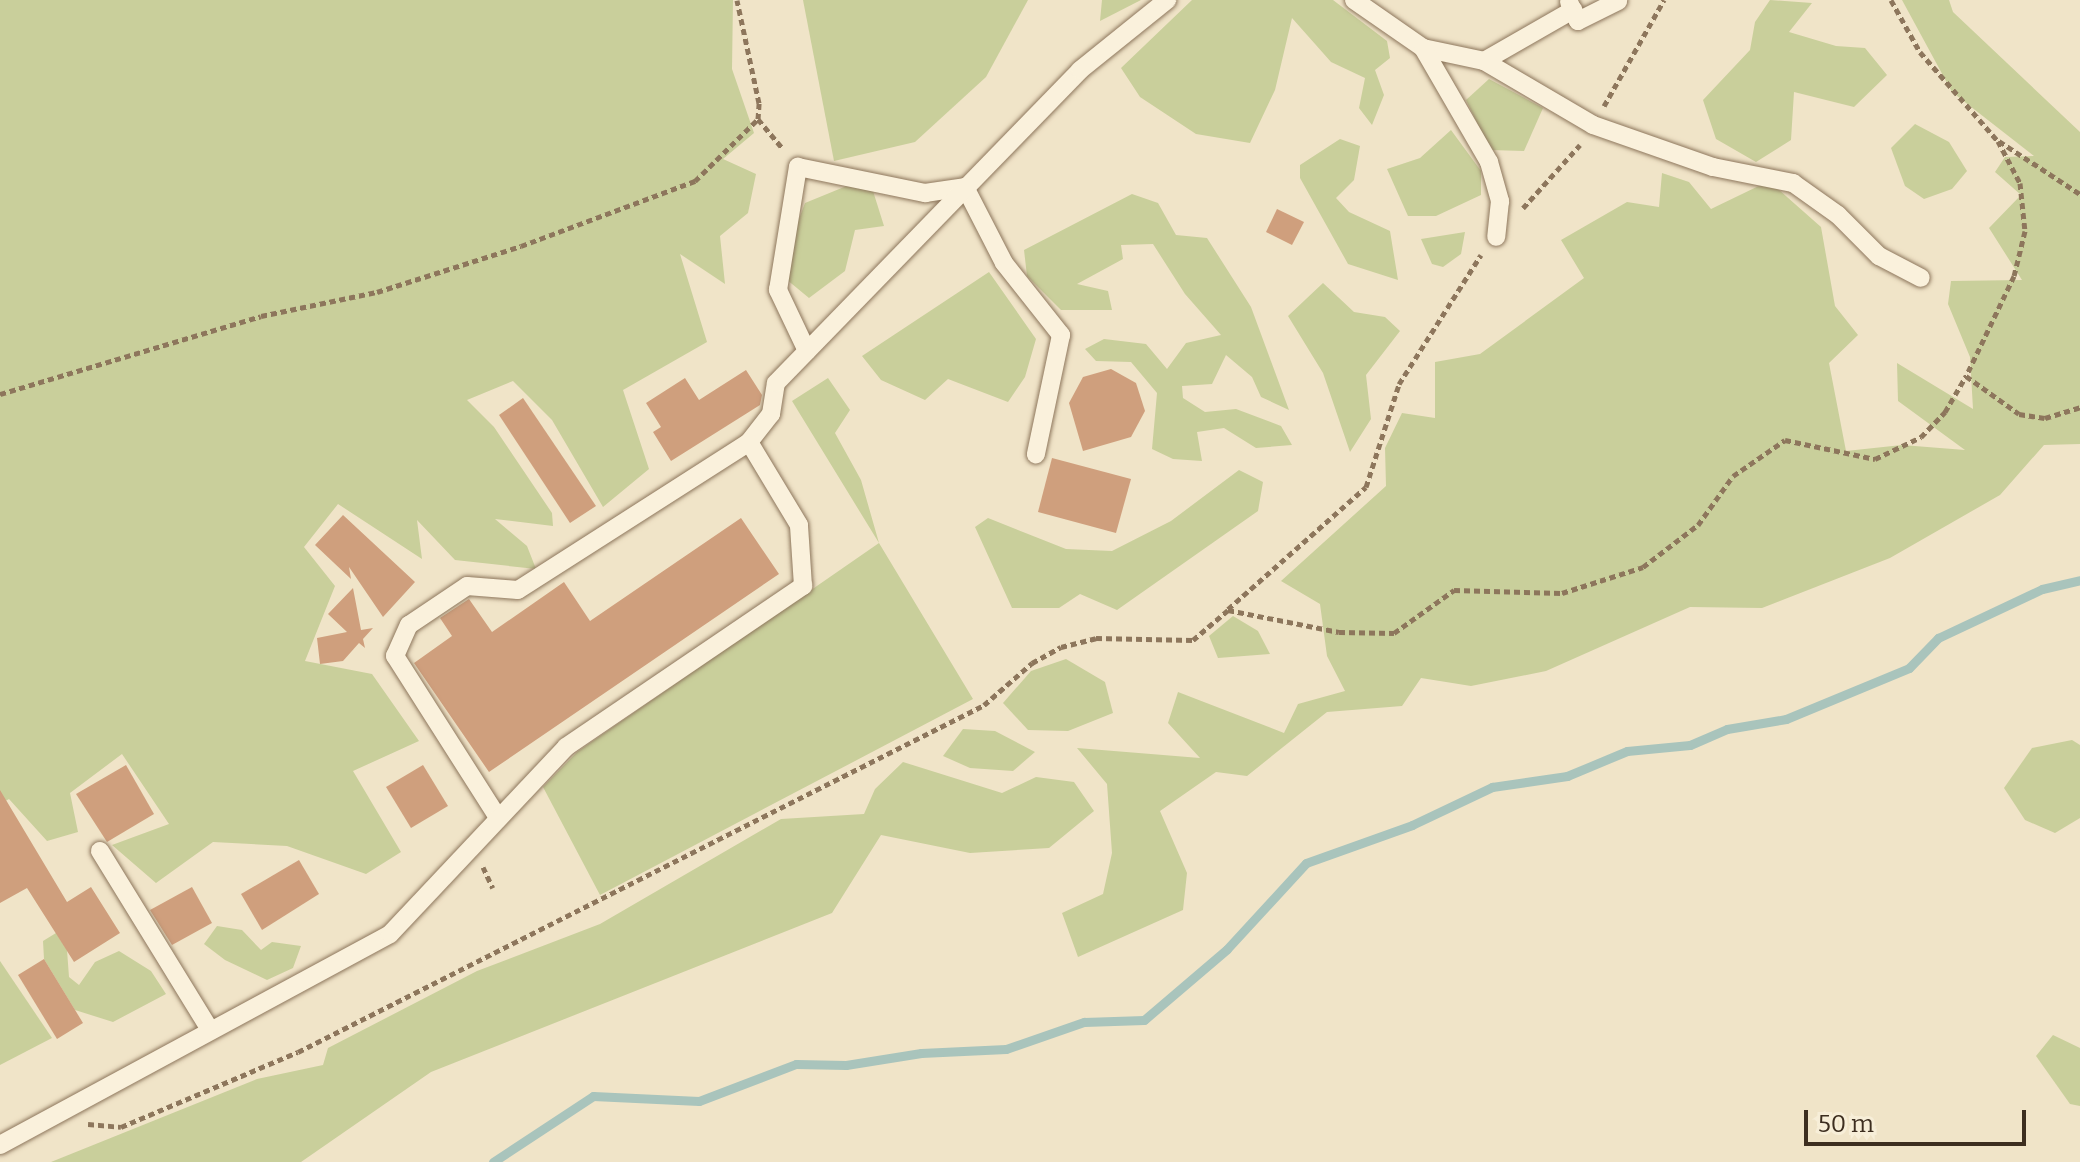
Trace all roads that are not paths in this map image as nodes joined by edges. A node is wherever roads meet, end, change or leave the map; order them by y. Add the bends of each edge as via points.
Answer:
1 (1167, 0) edge
2 (1354, 0) edge
3 (1618, 1) edge
4 (1570, 5) edge
5 (1423, 48) junction
6 (1484, 61) junction
7 (965, 187) junction
8 (1496, 237) road end
9 (1921, 278) dead end
10 (807, 351) junction
11 (749, 442) junction
12 (1036, 454) dead end
13 (497, 816) junction
14 (100, 851) dead end
15 (210, 1030) junction
16 (0, 1145) edge

1 - 7 lane via 1080,70
2 - 5 lane
3 - 4 lane via 1578,21
4 - 6 lane
5 - 6 lane
5 - 8 lane via 1489,162 1500,201
6 - 9 lane via 1593,125 1713,167 1793,183 1838,215 1879,256
7 - 10 lane
7 - 10 lane via 925,193 798,167 778,290
7 - 12 lane via 1004,263 1061,335
10 - 11 lane via 776,383 771,414
11 - 13 lane via 799,525 803,586 566,747
11 - 13 lane via 518,590 467,586 409,625 395,656
13 - 15 lane via 390,934
14 - 15 lane
15 - 16 lane

